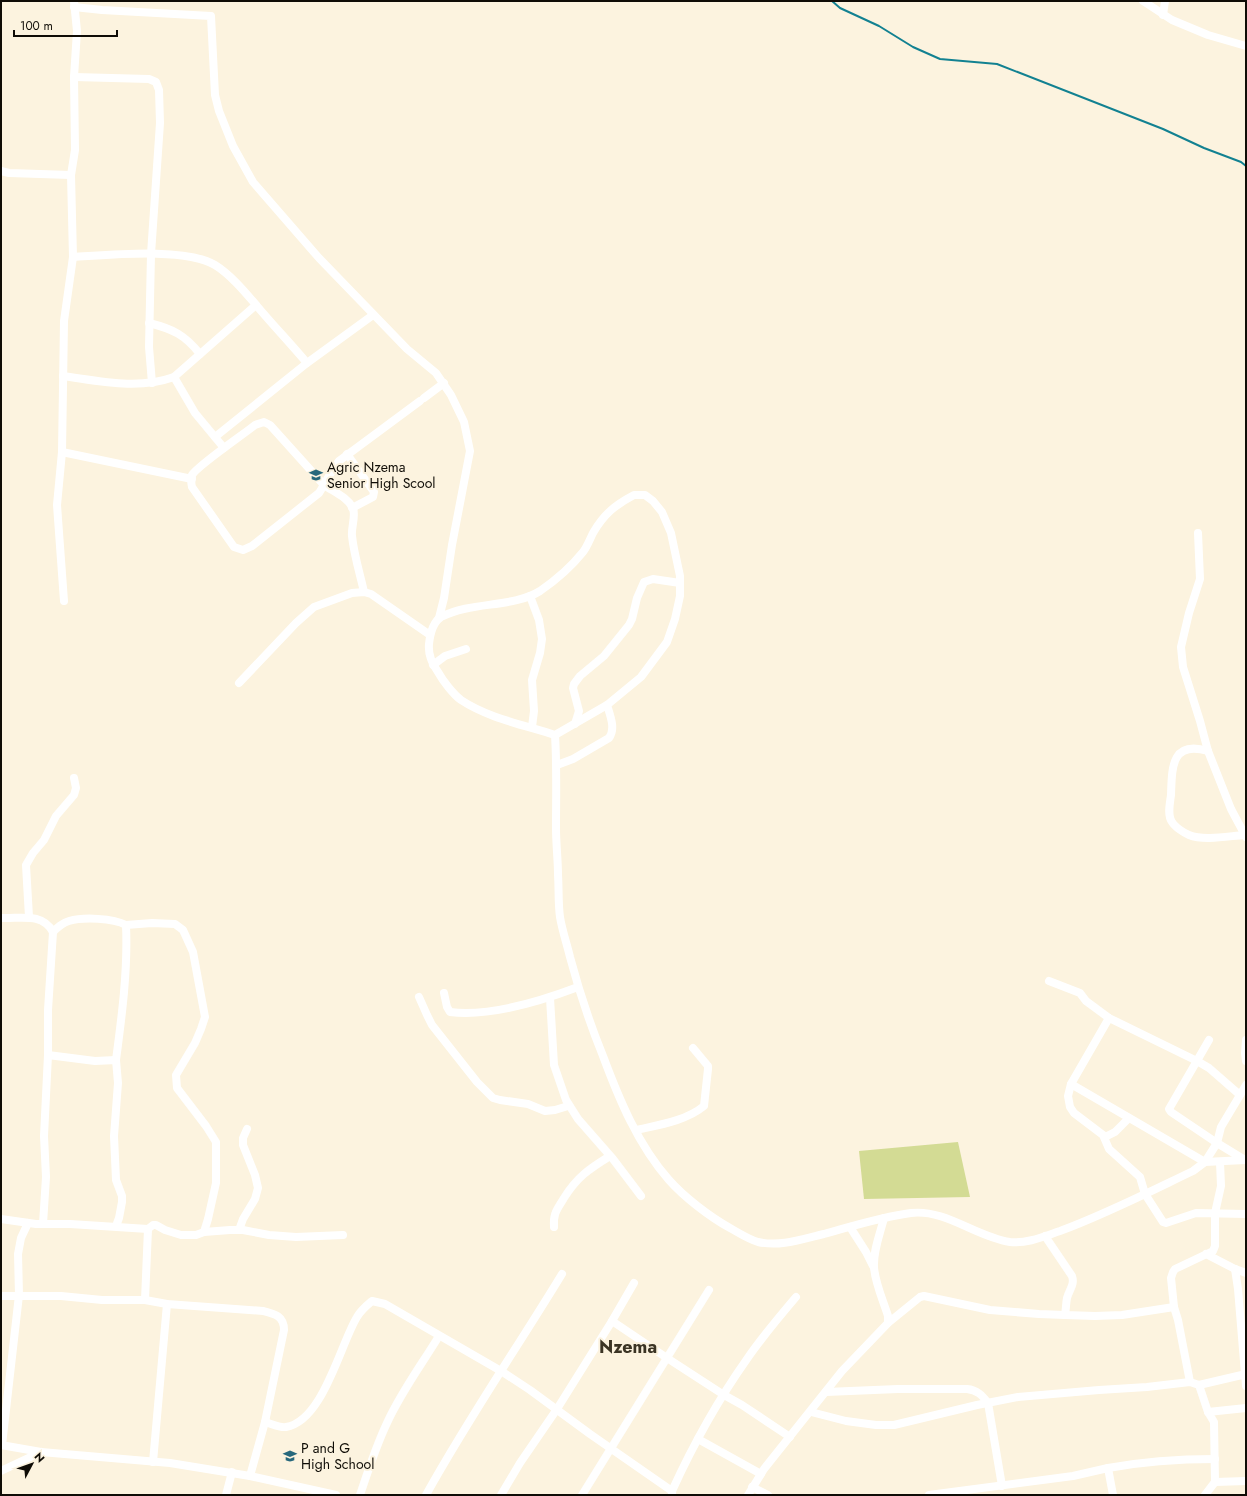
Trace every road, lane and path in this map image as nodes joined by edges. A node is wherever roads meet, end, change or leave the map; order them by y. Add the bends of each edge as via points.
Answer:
1 (1143, 1) edge
2 (1165, 1) edge
3 (74, 4) edge
4 (1163, 15) junction
5 (1246, 46) edge
6 (74, 77) junction
7 (1, 171) edge
8 (71, 175) junction
9 (151, 254) junction
10 (73, 257) junction
11 (256, 305) junction
12 (373, 315) junction
13 (149, 322) junction
14 (200, 354) junction
15 (308, 363) junction
16 (63, 376) junction
17 (174, 377) junction
18 (152, 383) junction
19 (444, 383) junction
20 (215, 437) junction
21 (224, 448) junction
22 (62, 452) junction
23 (347, 454) junction
24 (192, 479) junction
25 (324, 485) junction
26 (352, 508) junction
27 (1198, 533) dead end
28 (680, 583) junction
29 (364, 592) junction
30 (530, 596) junction
31 (64, 601) dead end
32 (439, 618) junction
33 (430, 635) junction
34 (466, 649) dead end
35 (433, 665) junction
36 (239, 684) dead end
37 (607, 705) junction
38 (574, 724) junction
39 (532, 727) junction
40 (555, 735) junction
41 (1208, 751) junction
42 (557, 765) junction
43 (74, 778) dead end
44 (1245, 836) edge
45 (29, 917) junction
46 (1, 918) edge
47 (126, 925) junction
48 (53, 932) junction
49 (1049, 982) dead end
50 (578, 987) junction
51 (444, 993) dead end
52 (419, 997) dead end
53 (550, 998) junction
54 (1109, 1018) junction
55 (1209, 1040) dead end
56 (1246, 1040) edge
57 (693, 1048) dead end
58 (48, 1055) junction
59 (116, 1060) junction
60 (1246, 1061) edge
61 (1197, 1062) junction
62 (1071, 1084) junction
63 (1246, 1085) edge
64 (1240, 1095) junction
65 (568, 1106) junction
66 (1128, 1118) junction
67 (247, 1129) dead end
68 (636, 1130) junction
69 (1105, 1137) junction
70 (1217, 1143) junction
71 (610, 1156) junction
72 (1246, 1160) edge
73 (1204, 1162) junction
74 (1220, 1162) junction
75 (1145, 1194) junction
76 (641, 1196) dead end
77 (1215, 1213) junction
78 (1246, 1214) edge
79 (884, 1218) junction
80 (1, 1219) edge
81 (28, 1223) junction
82 (43, 1224) junction
83 (116, 1226) junction
84 (554, 1227) dead end
85 (850, 1227) junction
86 (148, 1229) junction
87 (239, 1230) junction
88 (204, 1232) junction
89 (343, 1235) dead end
90 (1045, 1236) junction
91 (1206, 1254) junction
92 (874, 1267) junction
93 (1235, 1269) junction
94 (1246, 1273) edge
95 (562, 1274) dead end
96 (634, 1283) dead end
97 (709, 1290) dead end
98 (19, 1295) junction
99 (1, 1296) edge
100 (796, 1296) dead end
101 (145, 1300) junction
102 (166, 1304) junction
103 (1174, 1307) junction
104 (1065, 1315) junction
105 (612, 1321) junction
106 (888, 1323) junction
107 (439, 1336) junction
108 (667, 1358) junction
109 (501, 1371) junction
110 (1245, 1374) edge
111 (1190, 1382) junction
112 (1199, 1385) junction
113 (1246, 1386) edge
114 (826, 1392) junction
115 (724, 1395) junction
116 (988, 1403) junction
117 (1246, 1408) edge
118 (557, 1409) junction
119 (811, 1412) junction
120 (1208, 1412) junction
121 (265, 1422) junction
122 (790, 1437) junction
123 (698, 1439) junction
124 (2, 1445) edge
125 (611, 1449) junction
126 (41, 1452) junction
127 (1215, 1459) junction
128 (153, 1462) junction
129 (1108, 1468) junction
130 (1, 1471) edge
131 (232, 1472) junction
132 (761, 1474) junction
133 (250, 1476) junction
134 (1246, 1481) edge
135 (1215, 1482) junction
136 (1002, 1486) junction
137 (752, 1487) junction
138 (672, 1493) edge
139 (226, 1495) edge
140 (331, 1495) edge
141 (360, 1495) edge
142 (426, 1495) edge
143 (501, 1495) edge
144 (582, 1495) edge
145 (748, 1495) edge
146 (768, 1495) edge
147 (929, 1495) edge
148 (1113, 1495) edge
149 (1205, 1495) edge

1 - 4 street
2 - 4 street
3 - 6 street via 77,31
3 - 12 street via 102,10 211,16 218,111 240,160 253,182
4 - 5 street via 1208,35
6 - 8 street via 75,150
6 - 9 street via 149,79 158,86 160,123
7 - 8 street
8 - 10 street
9 - 10 street
9 - 11 street via 193,258 215,265
9 - 13 street
10 - 16 street via 64,321
11 - 14 street
11 - 15 street
12 - 15 street
12 - 19 street
13 - 14 street via 165,326 186,338
13 - 18 street
14 - 17 street
15 - 20 street
16 - 18 street via 117,383
16 - 22 street
17 - 18 street
17 - 20 street via 195,412
19 - 23 street
19 - 32 street via 464,422 470,451
20 - 21 street
21 - 24 street via 200,466 192,474
21 - 25 street via 264,422 270,425
22 - 24 street
22 - 31 street via 57,505
23 - 25 street via 329,473
23 - 26 street via 374,492 373,497
24 - 25 street via 192,487 224,534 234,547 243,550 252,546 319,493
25 - 26 street via 339,494
26 - 29 street via 352,536
27 - 41 street via 1200,580 1181,647 1183,667
28 - 30 street via 671,534 662,512 645,495 634,495 618,503 603,517 584,551 559,577
28 - 37 street via 679,604 667,642 641,677
28 - 38 street via 653,579 644,582 629,625 604,656 574,684 579,710
29 - 33 street via 378,598
29 - 36 street via 352,593 314,606 291,627
30 - 32 street via 457,610
30 - 39 street via 539,620 542,638 532,680
32 - 33 street
33 - 35 street via 429,648
34 - 35 street via 445,656
35 - 39 street via 461,700 488,713
37 - 38 street
37 - 42 street via 612,728 609,738
38 - 40 street
39 - 40 street
40 - 42 street
41 - 44 street via 1231,809
41 - 44 street via 1193,748 1176,756 1172,767 1172,822 1189,836
42 - 50 street via 556,830 560,916
43 - 45 street via 74,795 56,816 44,840 26,865
45 - 46 street
45 - 48 street via 43,921
47 - 48 street via 121,922 78,920 68,921
47 - 59 street via 122,1015
47 - 88 street via 175,924 183,930 193,952 205,1017 202,1030 176,1075 177,1088 216,1142 216,1183
48 - 58 street
49 - 54 street via 1080,993 1086,1001
50 - 53 street
50 - 68 street via 616,1090
51 - 53 street via 450,1012 461,1013 482,1012
52 - 65 street via 432,1025 477,1082 493,1098 518,1101 545,1111
53 - 65 street via 554,1065
54 - 61 street
54 - 62 street
55 - 61 street
56 - 60 street
57 - 68 street via 708,1066 704,1106 692,1114 667,1123
58 - 59 street via 95,1061
58 - 82 street
59 - 83 street via 118,1083 114,1136 116,1180 122,1196
61 - 64 street
61 - 70 street via 1169,1109
62 - 66 street
62 - 69 street via 1068,1096 1070,1107
63 - 64 street
64 - 70 street via 1221,1127
65 - 71 street
66 - 69 street via 1115,1132
66 - 73 street
67 - 87 street via 243,1145 258,1188
68 - 85 street via 670,1181 719,1222 756,1241 771,1244 788,1243
69 - 75 street via 1109,1149 1140,1177
70 - 72 street
70 - 73 street
71 - 76 street
71 - 84 street via 582,1175 570,1188 554,1216
72 - 74 street
73 - 74 street
73 - 75 street via 1193,1171
74 - 77 street via 1221,1186
75 - 77 street via 1161,1220 1166,1223 1192,1214
75 - 90 street
77 - 78 street
77 - 91 street via 1215,1246 1213,1251
79 - 85 street
79 - 90 street via 913,1213 933,1215 1014,1242
79 - 92 street
80 - 81 street
81 - 82 street
81 - 98 street via 21,1238 18,1254
82 - 83 street
83 - 86 street
85 - 92 street
86 - 88 street via 156,1225 181,1235
86 - 101 street
87 - 88 street
87 - 89 street via 269,1236
90 - 104 street via 1072,1276 1073,1285
91 - 93 street
91 - 103 street via 1172,1272 1170,1278
92 - 106 street
93 - 94 street
93 - 110 street
95 - 109 street
96 - 105 street
97 - 108 street
98 - 99 street
98 - 101 street
98 - 124 street
100 - 115 street via 752,1352
101 - 102 street
102 - 121 street via 263,1311 281,1318 284,1330
102 - 128 street
103 - 104 street via 1122,1315
103 - 111 street
104 - 106 street via 990,1310 924,1296
105 - 108 street
105 - 118 street
106 - 114 street via 849,1363
107 - 109 street
107 - 121 street via 386,1304 372,1301 357,1317 334,1370 310,1413 300,1422 284,1427
107 - 141 street via 387,1422
108 - 115 street
108 - 125 street
109 - 118 street
109 - 142 street
110 - 112 street
110 - 113 street
111 - 112 street
111 - 116 street via 1018,1397
112 - 120 street
114 - 116 street via 967,1389 977,1391
114 - 119 street
115 - 122 street
115 - 123 street
116 - 119 street via 894,1425 846,1421
116 - 136 street
117 - 120 street
118 - 125 street
118 - 143 street
119 - 122 street
120 - 127 street via 1214,1422
121 - 133 street
122 - 132 street
123 - 132 street
123 - 138 street
124 - 126 street
125 - 138 street
125 - 144 street
126 - 128 street
126 - 130 street
127 - 129 street via 1146,1461
127 - 135 street
128 - 131 street
129 - 136 street via 1073,1476
129 - 148 street
131 - 133 street
131 - 139 street
132 - 137 street
133 - 140 street
134 - 135 street
135 - 149 street
136 - 147 street
137 - 145 street
137 - 146 street

